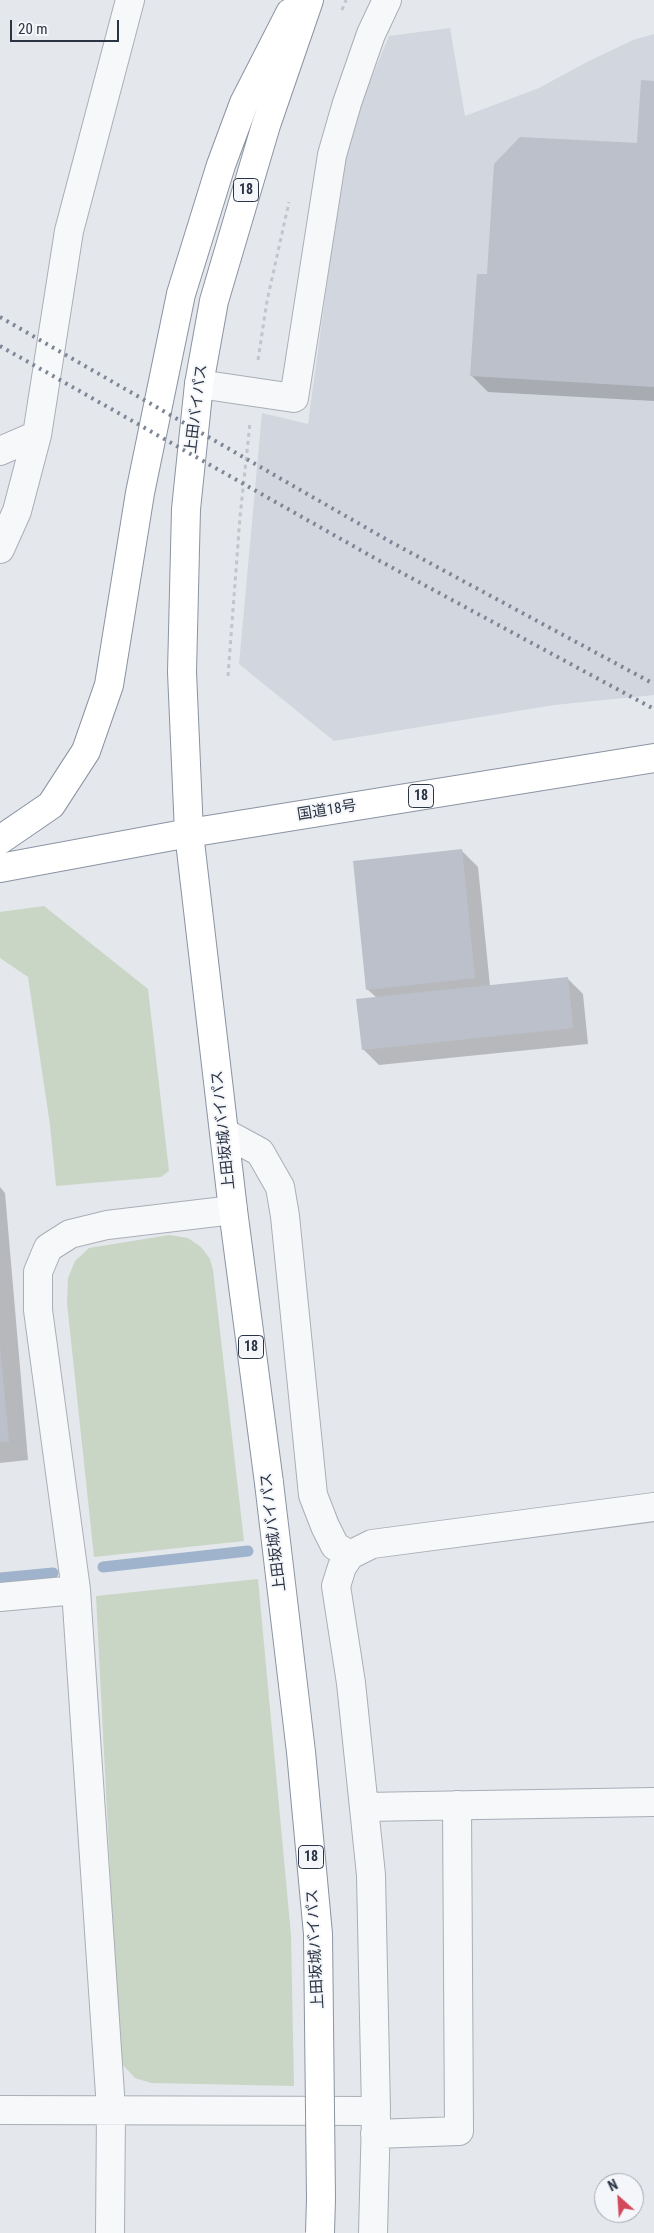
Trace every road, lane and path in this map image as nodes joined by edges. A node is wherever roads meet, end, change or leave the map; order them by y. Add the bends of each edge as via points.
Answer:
1 (130, 0) edge
2 (296, 0) edge
3 (309, 0) edge
4 (387, 0) edge
5 (199, 384) junction
6 (37, 435) junction
7 (0, 451) edge
8 (0, 549) edge
9 (654, 758) edge
10 (189, 833) junction
11 (0, 840) edge
12 (0, 868) edge
13 (225, 1133) junction
14 (233, 1210) junction
15 (654, 1507) edge
16 (350, 1556) junction
17 (76, 1590) junction
18 (0, 1596) edge
19 (654, 1802) edge
20 (457, 1805) junction
21 (364, 1807) junction
22 (111, 2109) junction
23 (0, 2110) edge
24 (376, 2123) junction
25 (110, 2233) edge
26 (320, 2233) edge
27 (373, 2233) edge

1 - 6 street via 69,231
2 - 11 highway via 244,102 181,294 140,493 109,685 86,751 51,804
3 - 5 highway, 上田バイパス / 18 via 238,213 214,301
4 - 5 street via 346,103 332,155 294,398
5 - 10 highway, 上田バイパス / 18 via 185,518 182,672
6 - 7 street
6 - 8 street via 17,511
9 - 10 highway, 国道18号 / 18
10 - 12 highway, 国道18号 / 18
10 - 13 highway, 上田坂城バイパス / 18
13 - 14 highway, 上田坂城バイパス / 18
13 - 16 street via 260,1152 280,1187 313,1494 335,1546
14 - 17 street via 107,1225 70,1234 48,1248 38,1272 38,1310
14 - 26 highway, 上田坂城バイパス / 18, bridge via 301,1752 318,1934
15 - 16 street via 372,1544
16 - 21 street via 342,1566 336,1586 351,1683
17 - 18 street
17 - 22 street
19 - 20 street
20 - 21 street
20 - 24 street via 459,2131
21 - 24 street via 371,1874
22 - 23 street
22 - 24 street
22 - 25 street
24 - 27 street

